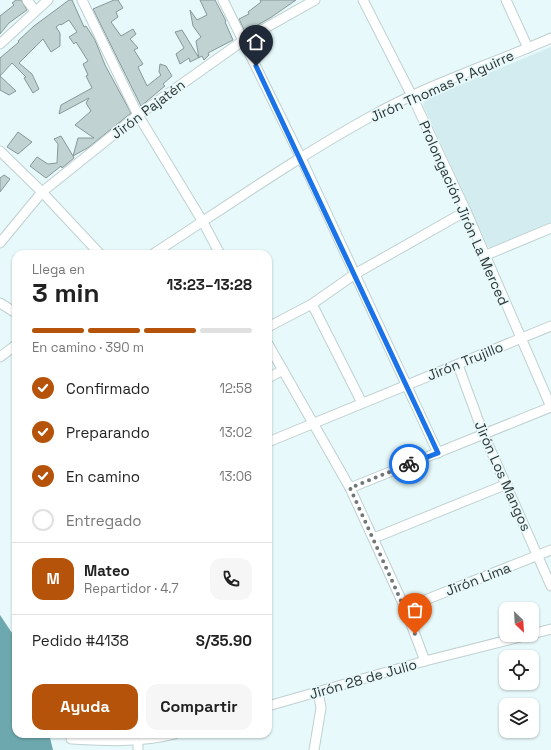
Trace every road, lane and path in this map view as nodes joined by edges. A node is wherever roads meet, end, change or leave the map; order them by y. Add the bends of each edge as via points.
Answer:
1 (27, 0) edge
2 (48, 0) edge
3 (82, 0) edge
4 (223, 0) edge
5 (315, 0) edge
6 (363, 0) edge
7 (506, 0) edge
8 (35, 11) junction
9 (551, 38) edge
10 (244, 40) junction
11 (0, 44) edge
12 (528, 48) junction
13 (412, 96) junction
14 (138, 115) junction
15 (0, 151) edge
16 (301, 158) junction
17 (42, 192) junction
18 (466, 211) junction
19 (203, 222) junction
20 (551, 228) edge
21 (0, 243) edge
22 (96, 250) edge
23 (159, 250) edge
24 (218, 250) edge
25 (484, 256) junction
26 (355, 274) junction
27 (0, 303) edge
28 (312, 304) junction
29 (12, 310) edge
30 (272, 325) edge
31 (551, 326) edge
32 (520, 339) junction
33 (12, 348) edge
34 (272, 351) edge
35 (0, 357) edge
36 (458, 365) junction
37 (283, 370) junction
38 (272, 376) edge
39 (407, 384) junction
40 (362, 403) junction
41 (551, 407) edge
42 (313, 423) junction
43 (483, 433) junction
44 (272, 440) edge
45 (438, 453) junction
46 (507, 484) junction
47 (350, 488) junction
48 (374, 538) junction
49 (551, 550) edge
50 (538, 556) junction
51 (551, 586) edge
52 (405, 608) junction
53 (551, 629) edge
54 (539, 632) edge
55 (500, 642) edge
56 (425, 661) junction
57 (318, 691) junction
58 (272, 705) edge
59 (133, 738) edge
60 (138, 738) edge
61 (70, 739) dead end
62 (138, 750) edge
63 (314, 750) edge

1 - 8 street
2 - 8 street
3 - 14 street
4 - 10 street
5 - 10 street, Jirón Pajatén
6 - 13 street, Prolongación Jirón La Merced
7 - 12 street
8 - 11 street
9 - 12 street, Jirón Thomas P. Aguirre
10 - 14 street, Jirón Pajatén
10 - 16 street
12 - 13 street, Jirón Thomas P. Aguirre
13 - 16 street, Jirón Thomas P. Aguirre via 368,118
13 - 18 street, Prolongación Jirón La Merced
14 - 17 street, Jirón Pajatén
14 - 19 street
15 - 17 street
16 - 19 street, Jirón Thomas P. Aguirre
16 - 26 street
17 - 21 street, Jirón Pajatén
17 - 22 street
18 - 25 street, Prolongación Jirón La Merced
18 - 26 street
19 - 23 street, Jirón Thomas P. Aguirre
19 - 24 street
20 - 25 street
25 - 32 street, Prolongación Jirón La Merced
26 - 28 street
26 - 39 street
27 - 29 street
28 - 30 street
28 - 40 street
31 - 32 street, Jirón Trujillo
32 - 36 street, Jirón Trujillo
32 - 41 street, Prolongación Jirón La Merced
33 - 35 street
34 - 37 street
36 - 39 street, Jirón Trujillo
36 - 43 street, Jirón Los Mangos
37 - 38 street
37 - 42 street
39 - 40 street, Jirón Trujillo
39 - 45 street
40 - 42 street, Jirón Trujillo
41 - 43 street
42 - 44 street, Jirón Trujillo
42 - 47 street
43 - 45 street
43 - 46 street, Jirón Los Mangos
45 - 47 street
46 - 48 street
46 - 50 street, Jirón Los Mangos
47 - 48 street
48 - 52 street
49 - 50 street, Jirón Lima
50 - 51 street, Jirón Los Mangos
50 - 52 street, Jirón Lima
52 - 56 street
53 - 54 street
55 - 56 street, Jirón 28 de Julio
56 - 57 street, Jirón 28 de Julio
57 - 58 street, Jirón 28 de Julio
57 - 63 street via 321,708
59 - 61 street via 114,742
60 - 62 street

